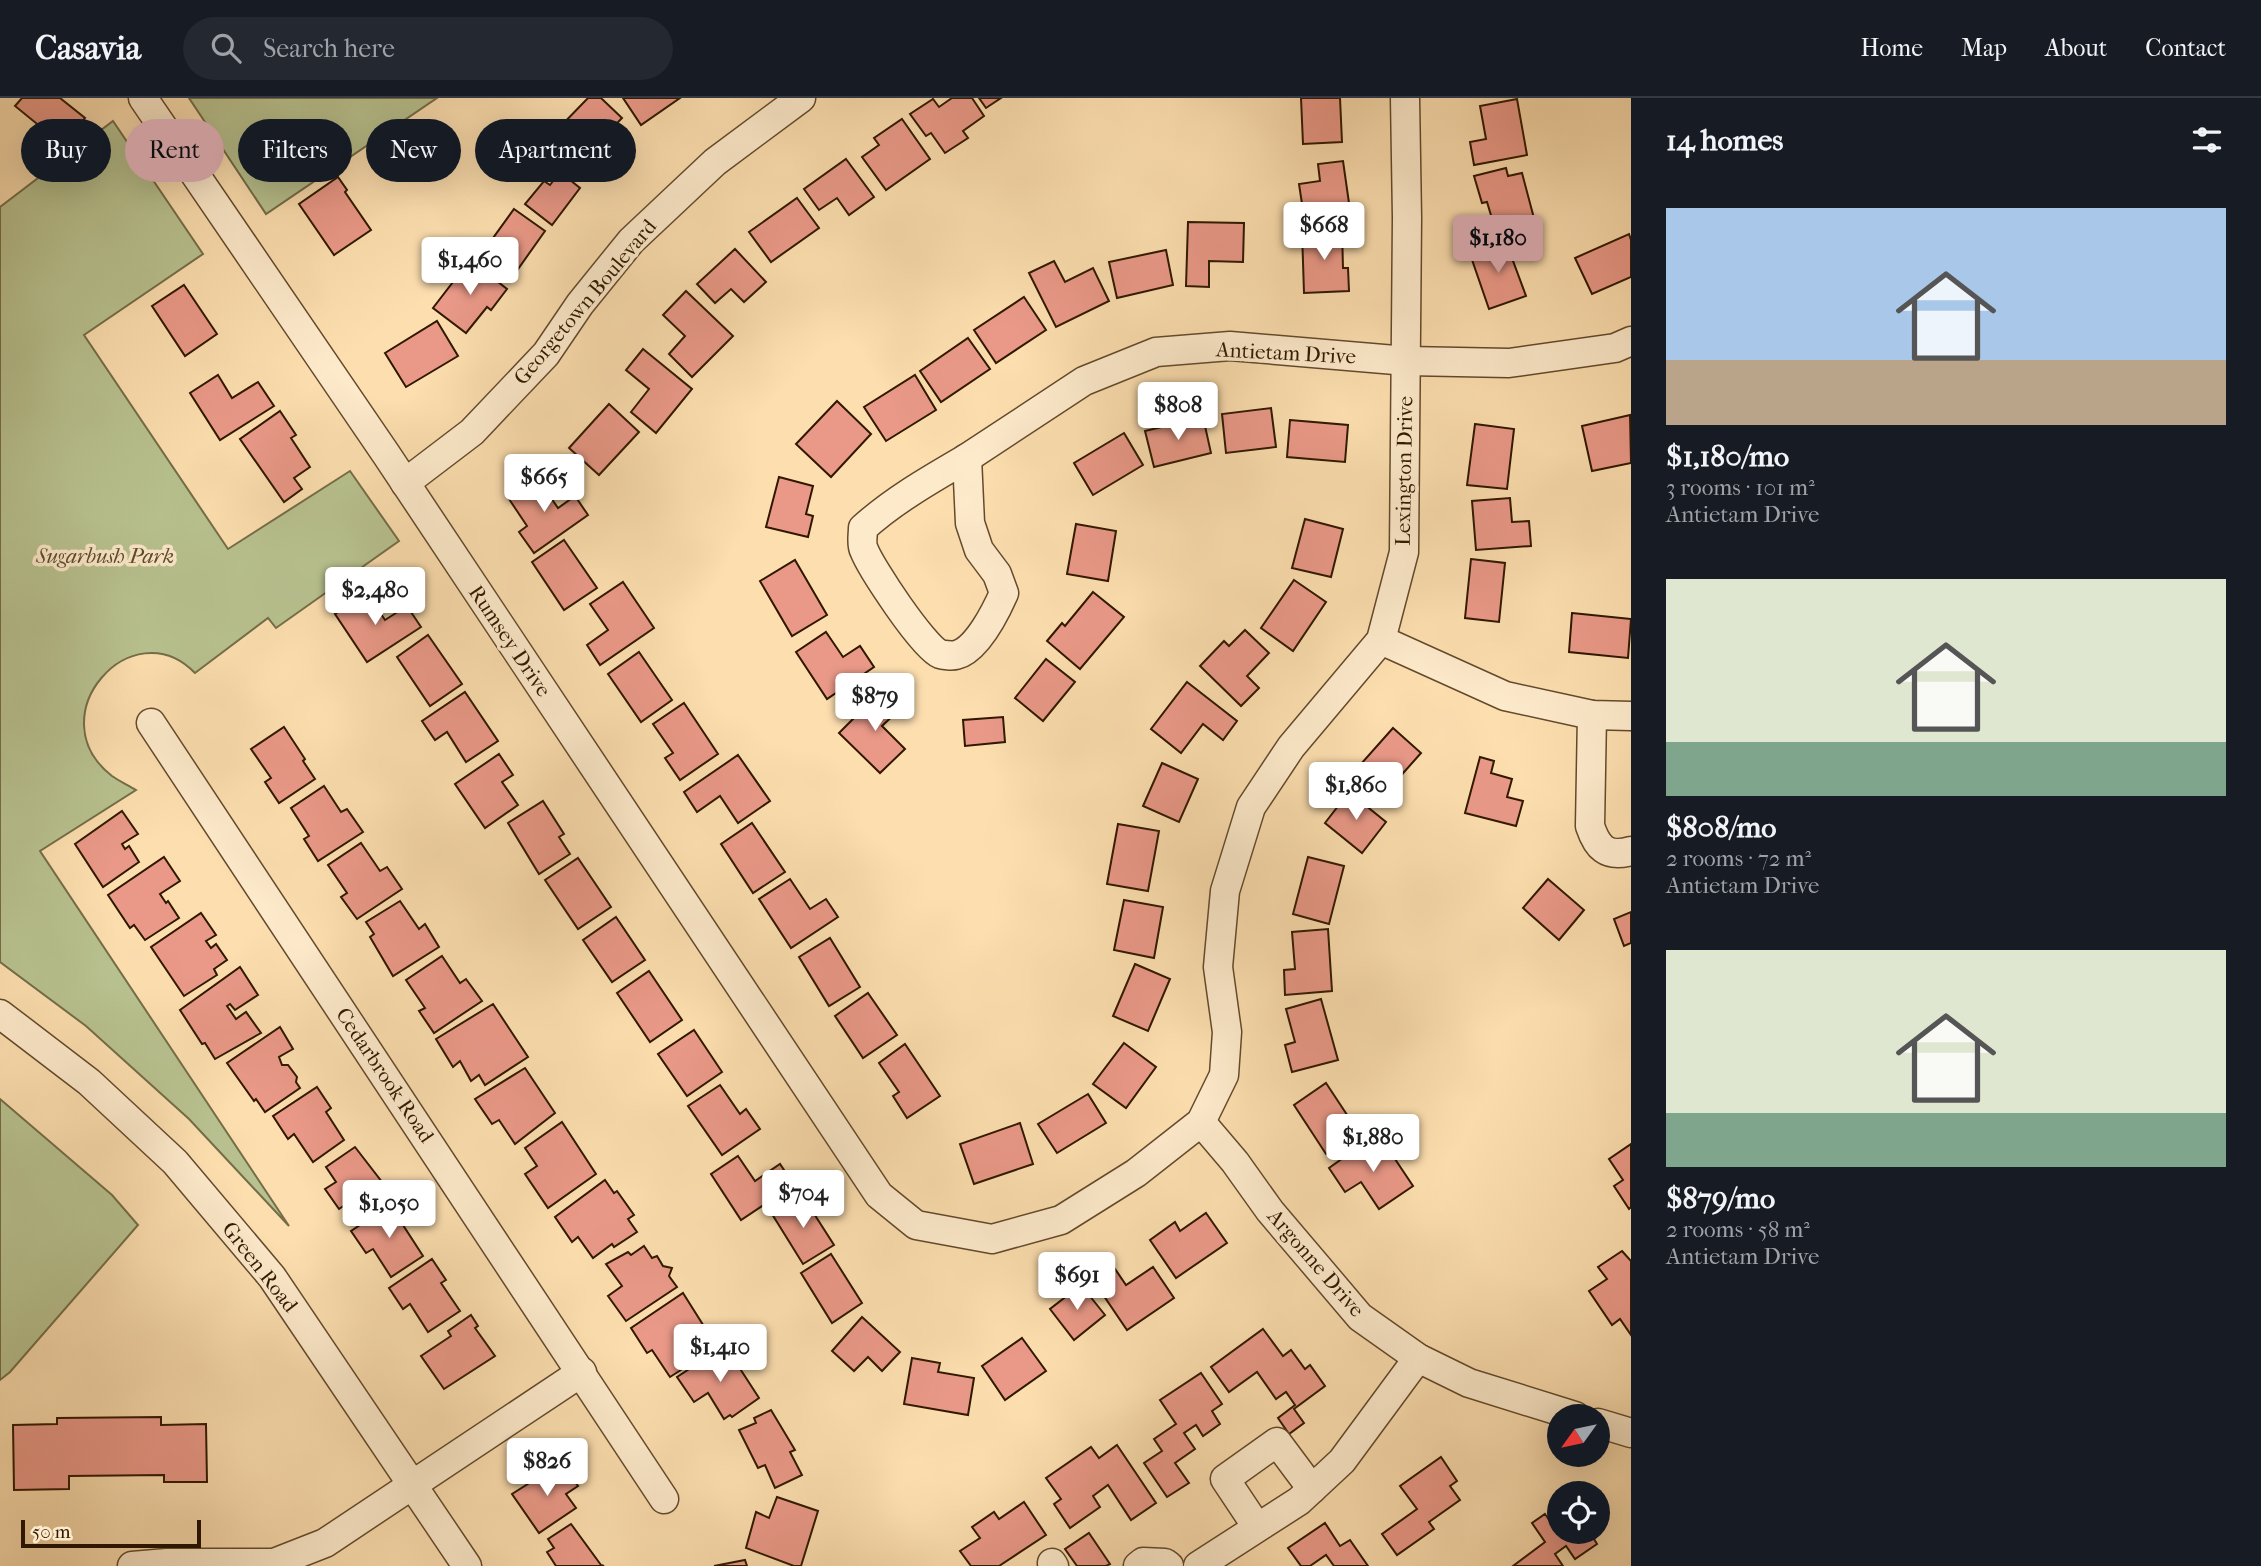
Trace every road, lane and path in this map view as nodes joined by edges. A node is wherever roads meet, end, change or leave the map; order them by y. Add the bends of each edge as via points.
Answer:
1 (143, 98) edge
2 (801, 98) edge
3 (1405, 98) edge
4 (1631, 341) edge
5 (1407, 362) junction
6 (967, 458) junction
7 (405, 483) junction
8 (1381, 640) junction
9 (1592, 715) junction
10 (1631, 716) edge
11 (151, 723) dead end
12 (1631, 851) edge
13 (0, 1014) edge
14 (1201, 1122) junction
15 (850, 1152) joint
16 (1418, 1358) junction
17 (582, 1372) junction
18 (1547, 1407) edge
19 (1610, 1427) edge
20 (1631, 1433) edge
21 (413, 1485) junction
22 (1312, 1489) junction
23 (664, 1499) dead end
24 (1257, 1527) junction
25 (132, 1566) edge
26 (467, 1566) edge
27 (1138, 1566) edge
28 (1169, 1566) edge
29 (1198, 1566) edge

1 - 7 street, Rumsey Drive
2 - 7 street, Georgetown Boulevard via 715,162 631,241 546,354 472,432
3 - 5 street, Lexington Drive
4 - 5 street, Antietam Drive via 1615,348 1509,363
5 - 6 street, Antietam Drive via 1230,346 1156,352 1084,381
5 - 8 street, Lexington Drive via 1404,552
6 - 6 street, Antietam Drive via 863,528 863,548 893,598 924,641 939,654 955,656 985,628 1004,593 998,574 979,550 970,523
7 - 15 street, Rumsey Drive
8 - 9 street via 1505,696
8 - 14 street, Lexington Drive via 1291,747 1251,807 1225,891 1217,967 1227,1032 1224,1075
9 - 10 street
9 - 12 street via 1590,826 1595,843 1609,852
11 - 17 street, Cedarbrook Road
13 - 21 street, Green Road via 89,1082 175,1162 272,1277
14 - 15 street, Lexington Drive via 1136,1173 1061,1220 992,1239 916,1225 879,1195
14 - 16 street, Argonne Drive via 1360,1317
16 - 18 street, Argonne Drive via 1469,1383
16 - 22 street via 1342,1461
17 - 21 street
17 - 23 street, Cedarbrook Road
19 - 20 street
21 - 25 street via 325,1544 274,1563
21 - 26 street, Green Road
22 - 24 street
22 - 24 street via 1277,1442 1225,1479
24 - 29 street
27 - 28 street via 1143,1562

